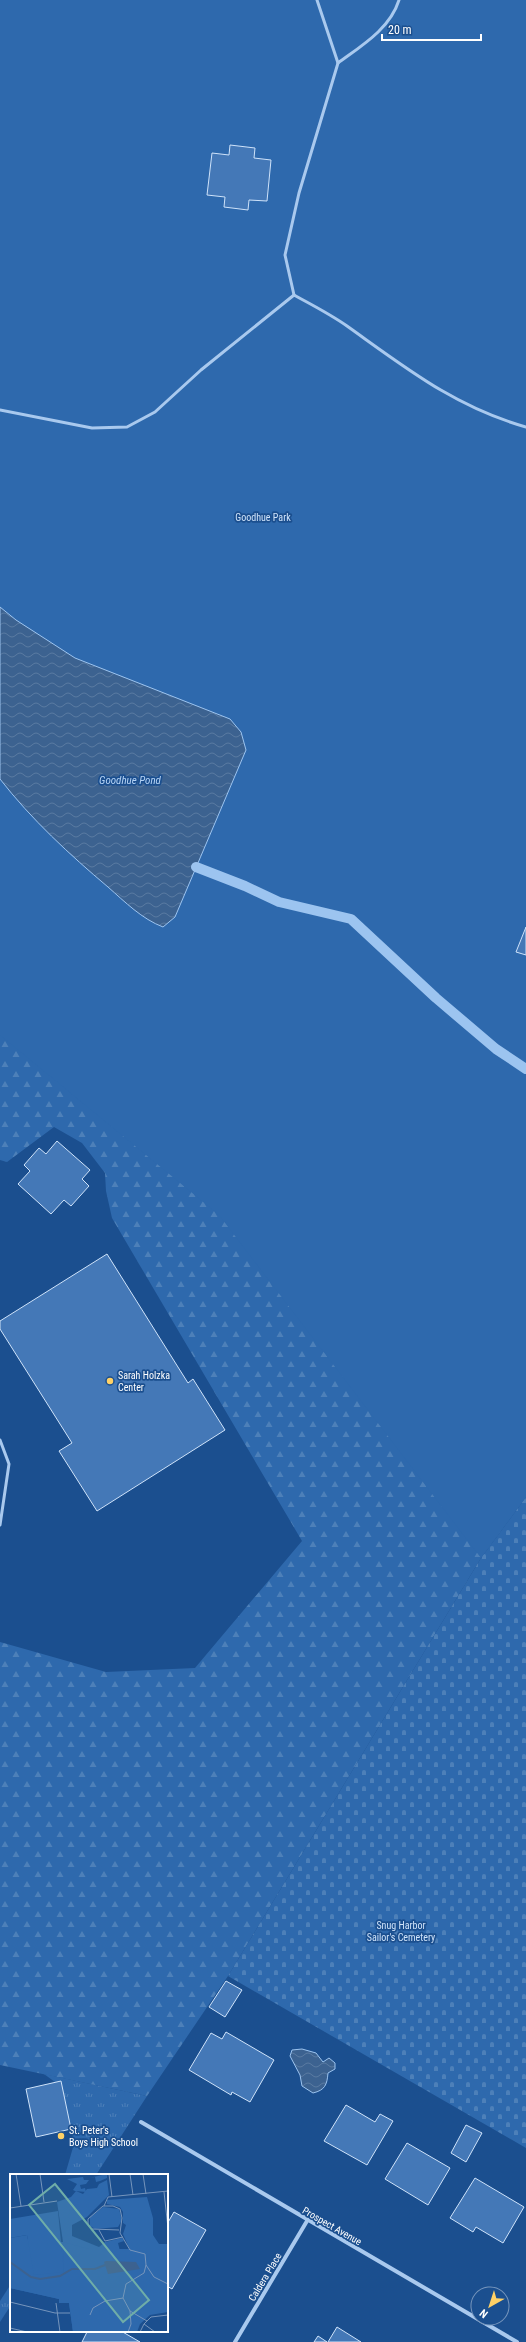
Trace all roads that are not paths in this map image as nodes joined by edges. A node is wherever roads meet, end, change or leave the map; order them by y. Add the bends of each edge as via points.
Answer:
1 (317, 0) edge
2 (400, 0) edge
3 (338, 63) junction
4 (294, 294) junction
5 (0, 410) edge
6 (526, 427) edge
7 (0, 1440) edge
8 (0, 1525) edge
9 (141, 2122) dead end
10 (308, 2221) junction
11 (236, 2342) edge
12 (517, 2342) edge

1 - 3 lane
2 - 3 lane via 378,33
3 - 4 lane via 299,193 285,255
4 - 5 lane via 201,370 155,412 127,427 92,428
4 - 6 lane via 345,325 437,390 483,412
7 - 8 lane via 9,1464
9 - 10 street, Prospect Avenue
10 - 11 street, Caldera Place
10 - 12 street, Prospect Avenue

